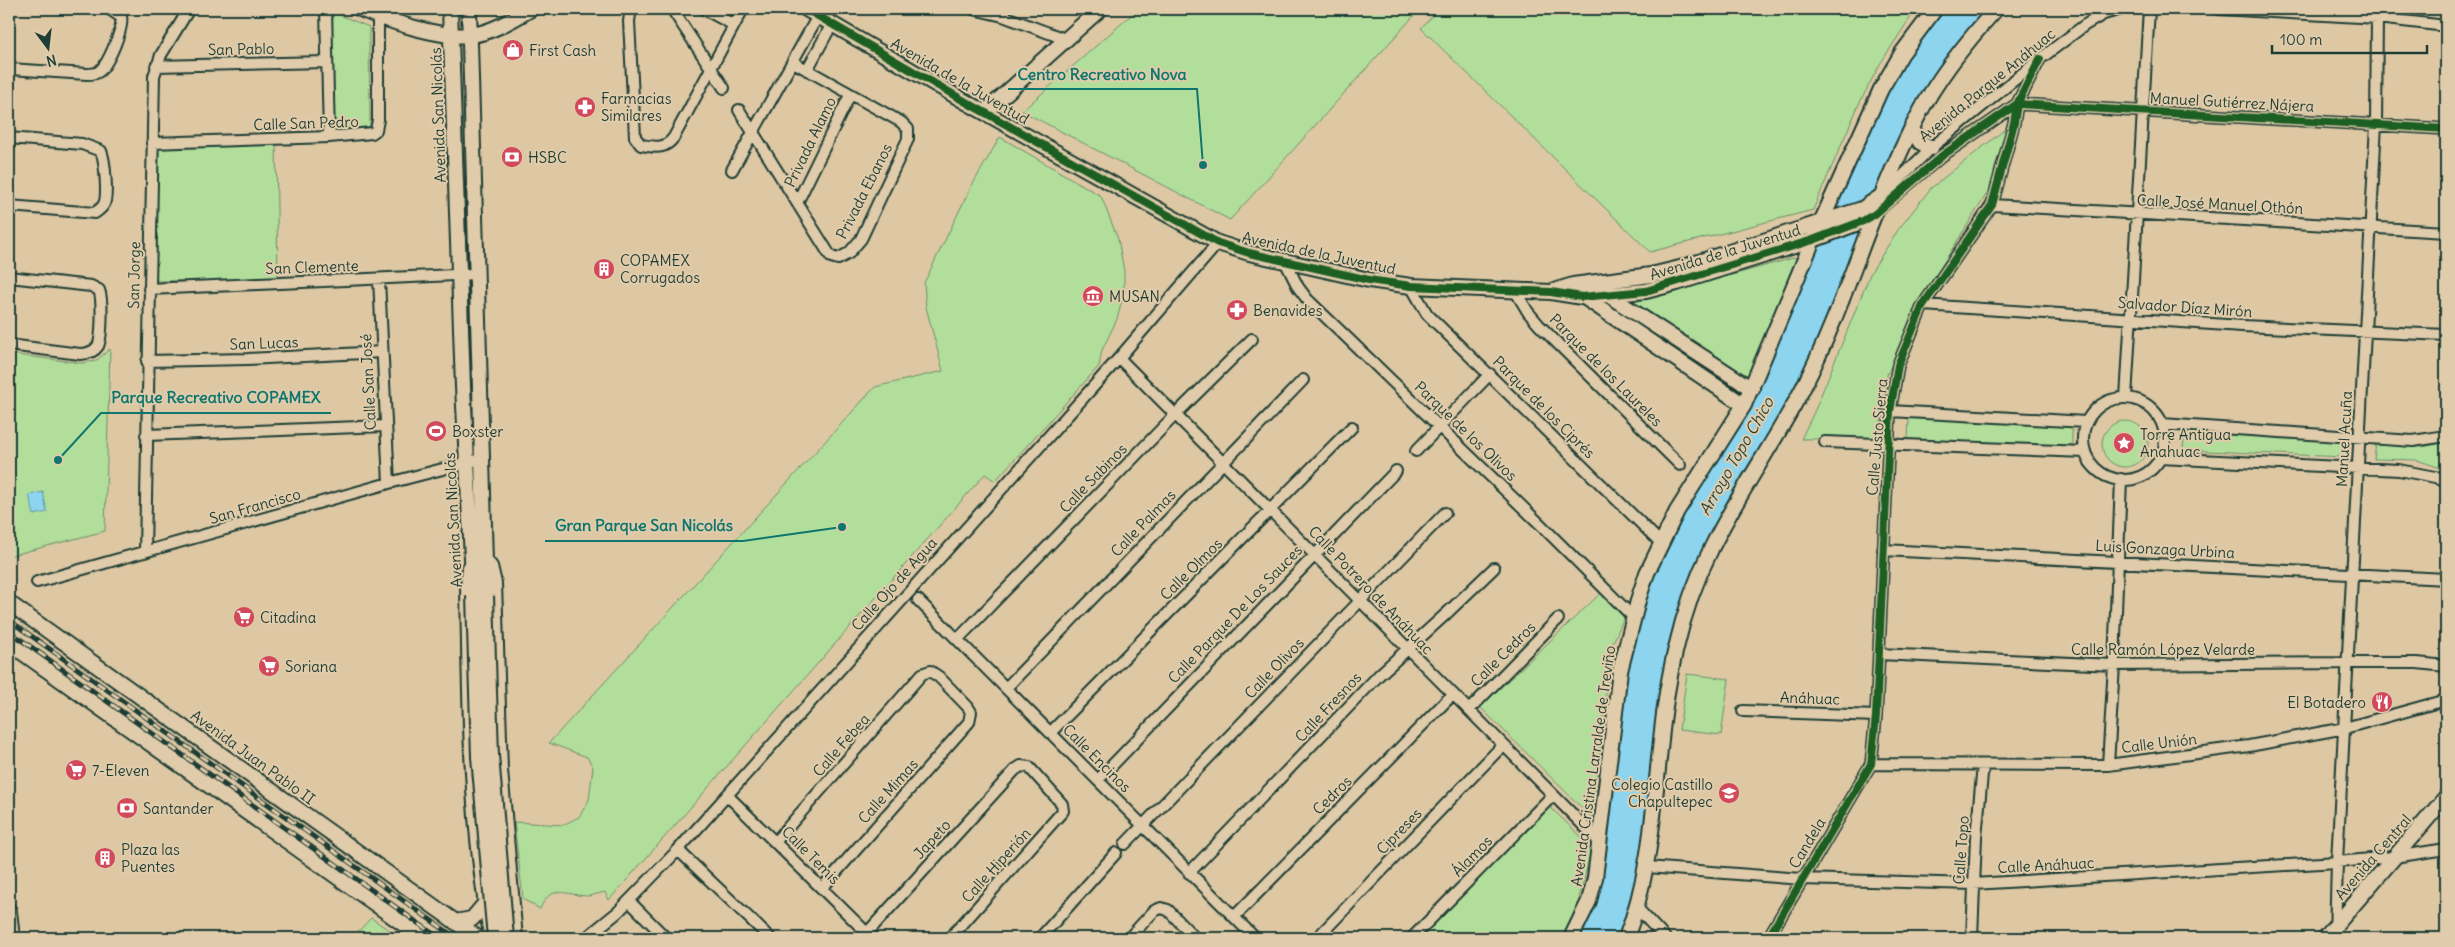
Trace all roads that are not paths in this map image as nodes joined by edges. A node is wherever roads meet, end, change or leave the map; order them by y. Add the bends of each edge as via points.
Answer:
1 (109, 9) edge
2 (190, 9) edge
3 (326, 9) edge
4 (360, 9) edge
5 (450, 9) edge
6 (469, 9) edge
7 (532, 9) edge
8 (631, 9) edge
9 (672, 9) edge
10 (704, 9) edge
11 (744, 9) edge
12 (973, 9) edge
13 (1100, 9) edge
14 (1935, 9) edge
15 (1996, 9) edge
16 (2122, 9) edge
17 (2149, 9) edge
18 (2219, 9) edge
19 (812, 12) edge
20 (378, 17) junction
21 (2377, 18) junction
22 (832, 24) junction
23 (734, 25) junction
24 (2446, 26) edge
25 (451, 34) junction
26 (470, 35) junction
27 (1065, 39) junction
28 (2040, 58) junction
29 (326, 62) junction
30 (793, 62) junction
31 (156, 66) junction
32 (711, 67) junction
33 (9, 69) edge
34 (807, 70) junction
35 (724, 88) dead end
36 (850, 95) junction
37 (2017, 104) junction
38 (739, 110) dead end
39 (2143, 110) junction
40 (985, 112) junction
41 (2376, 124) junction
42 (1912, 129) junction
43 (2446, 129) edge
44 (752, 134) junction
45 (329, 137) junction
46 (9, 138) edge
47 (152, 143) junction
48 (1931, 148) junction
49 (732, 170) dead end
50 (1880, 197) junction
51 (797, 203) junction
52 (1992, 205) junction
53 (9, 206) edge
54 (2137, 214) junction
55 (1866, 215) junction
56 (2371, 228) junction
57 (1823, 229) junction
58 (2446, 232) edge
59 (1218, 243) junction
60 (1285, 261) junction
61 (476, 274) junction
62 (460, 276) junction
63 (9, 277) edge
64 (379, 279) junction
65 (1573, 285) junction
66 (1411, 286) junction
67 (149, 289) junction
68 (1516, 292) junction
69 (1551, 292) junction
70 (1608, 295) junction
71 (1582, 297) junction
72 (1923, 305) junction
73 (2132, 318) junction
74 (2366, 332) junction
75 (2446, 335) edge
76 (1252, 339) dead end
77 (9, 345) edge
78 (382, 352) junction
79 (1119, 358) junction
80 (147, 361) junction
81 (1490, 374) junction
82 (1303, 380) dead end
83 (1752, 389) junction
84 (2126, 398) junction
85 (1744, 405) junction
86 (1890, 411) junction
87 (1176, 414) junction
88 (2086, 422) junction
89 (2162, 424) junction
90 (385, 426) junction
91 (1439, 426) junction
92 (1352, 427) dead end
93 (146, 434) junction
94 (2359, 436) junction
95 (2446, 436) edge
96 (1825, 442) dead end
97 (1888, 445) junction
98 (1416, 451) dead end
99 (2085, 452) junction
100 (2160, 458) junction
101 (481, 459) junction
102 (1223, 461) junction
103 (467, 463) junction
104 (1680, 465) dead end
105 (2357, 468) junction
106 (1396, 471) dead end
107 (2121, 479) junction
108 (2446, 482) edge
109 (389, 483) junction
110 (1270, 509) junction
111 (1445, 513) dead end
112 (1662, 544) junction
113 (1883, 550) junction
114 (145, 552) junction
115 (1314, 553) junction
116 (478, 559) junction
117 (2118, 562) junction
118 (1494, 568) dead end
119 (2352, 574) junction
120 (2446, 579) edge
121 (37, 582) dead end
122 (480, 596) junction
123 (918, 600) dead end
124 (1361, 601) junction
125 (9, 603) edge
126 (1634, 618) junction
127 (1558, 619) dead end
128 (958, 639) junction
129 (13, 648) edge
130 (1407, 648) junction
131 (1879, 654) junction
132 (2348, 662) junction
133 (2114, 666) junction
134 (2446, 666) edge
135 (930, 671) joint
136 (1006, 688) junction
137 (1453, 694) junction
138 (2446, 700) edge
139 (1468, 710) junction
140 (1743, 711) dead end
141 (1876, 716) junction
142 (2345, 728) junction
143 (1051, 732) junction
144 (1503, 745) junction
145 (1870, 764) junction
146 (1983, 765) junction
147 (2108, 765) junction
148 (1020, 766) joint
149 (1098, 780) junction
150 (727, 795) junction
151 (1553, 795) junction
152 (2446, 797) edge
153 (1143, 826) junction
154 (776, 842) junction
155 (1601, 843) junction
156 (1125, 844) dead end
157 (2446, 849) edge
158 (678, 850) junction
159 (1116, 853) dead end
160 (2394, 858) junction
161 (2337, 862) junction
162 (1647, 867) junction
163 (1189, 873) junction
164 (1802, 879) junction
165 (1973, 884) junction
166 (823, 887) junction
167 (630, 902) junction
168 (484, 906) junction
169 (1637, 908) junction
170 (9, 911) edge
171 (1234, 918) junction
172 (455, 922) junction
173 (487, 922) junction
174 (2335, 932) edge
175 (516, 934) edge
176 (870, 936) edge
177 (12, 938) edge
178 (423, 938) edge
179 (478, 938) edge
180 (490, 938) edge
181 (495, 938) edge
182 (586, 938) edge
183 (666, 938) edge
184 (770, 938) edge
185 (950, 938) edge
186 (1040, 938) edge
187 (1129, 938) edge
188 (1195, 938) edge
189 (1255, 938) edge
190 (1317, 938) edge
191 (1412, 938) edge
192 (1572, 938) edge
193 (1626, 938) edge
194 (1665, 938) edge
195 (1768, 938) edge
196 (1972, 938) edge
197 (2325, 938) edge

1 - 33 street via 121,17 122,28 104,66 97,73
2 - 31 street, San Jorge
3 - 29 street
4 - 20 street
5 - 25 street, Avenida San Nicolás
6 - 26 street, Avenida San Nicolás
7 - 26 street
8 - 32 street via 631,71 638,143 658,148 671,142
9 - 32 street
10 - 23 street
11 - 23 street
12 - 27 street via 1003,16
13 - 27 street
14 - 57 street, Avenida Cristina Larralde de Treviño via 1902,53 1881,89
15 - 42 street via 1956,57
16 - 28 street, Avenida Parque Anáhuac via 2104,14 2085,25
17 - 39 street
18 - 21 street
19 - 22 street, Avenida de la Juventud
19 - 30 street
20 - 25 street
20 - 45 street, Calle San Pedro via 378,125 368,135
21 - 24 street
21 - 41 street, Manuel Acuña
22 - 34 street
22 - 40 street, Avenida de la Juventud
23 - 32 street
25 - 26 street
25 - 62 street, Avenida San Nicolás
26 - 61 street, Avenida San Nicolás
27 - 40 street
28 - 37 street, Calle Justo Sierra
28 - 48 street, Avenida Parque Anáhuac
29 - 31 street, San Pablo
29 - 45 street
30 - 34 street
30 - 44 street
31 - 47 street, San Jorge
32 - 35 street
34 - 36 street
36 - 51 street, Privada Alamo
36 - 51 street, Privada Ebanos via 901,122 908,130 908,139 860,239 849,253 838,259 831,257
37 - 39 street, Manuel Gutiérrez Nájera
37 - 52 street, Calle Justo Sierra
37 - 55 street, Avenida Parque Anáhuac via 1943,155
38 - 44 street
39 - 41 street, Manuel Gutiérrez Nájera
39 - 54 street
40 - 59 street, Avenida de la Juventud
41 - 43 street, Manuel Gutiérrez Nájera
41 - 56 street, Manuel Acuña
42 - 48 street via 1920,142
42 - 50 street
44 - 49 street
44 - 51 street
45 - 47 street, Calle San Pedro
46 - 53 street via 82,144 101,151 105,201 95,212
47 - 67 street, San Jorge
48 - 50 street, Avenida Parque Anáhuac
50 - 55 street, Avenida de la Juventud
52 - 54 street, Calle José Manuel Othón
52 - 72 street, Calle Justo Sierra
54 - 56 street, Calle José Manuel Othón
54 - 73 street
55 - 57 street, Avenida de la Juventud
55 - 162 street via 1804,386 1732,509 1696,581 1675,650 1667,694
56 - 58 street, Calle José Manuel Othón
56 - 74 street, Manuel Acuña
57 - 65 street, Avenida de la Juventud via 1651,275
57 - 70 street, Avenida de la Juventud via 1677,283 1646,291
57 - 83 street, Avenida Cristina Larralde de Treviño
59 - 60 street, Avenida de la Juventud
59 - 79 street, Calle Ojo de Agua
60 - 66 street, Avenida de la Juventud
60 - 91 street, Parque de los Olivos via 1307,299
61 - 62 street, San Clemente
61 - 101 street, Avenida San Nicolás
62 - 64 street, San Clemente
62 - 103 street, Avenida San Nicolás
63 - 77 street via 91,286 99,290 101,299 100,340 95,350 80,354
64 - 67 street, San Clemente
64 - 78 street, Calle San José
65 - 69 street, Avenida de la Juventud
65 - 71 street
66 - 68 street, Avenida de la Juventud
66 - 81 street, Parque de los Ciprés via 1427,314
67 - 80 street, San Jorge
68 - 69 street, Avenida de la Juventud
68 - 104 street, Parque de los Laureles via 1539,325
69 - 71 street, Avenida de la Juventud
70 - 71 street, Avenida de la Juventud
70 - 83 street
71 - 85 street
72 - 73 street, Salvador Díaz Mirón
72 - 86 street, Calle Justo Sierra via 1898,365
73 - 74 street, Salvador Díaz Mirón
73 - 84 street
74 - 75 street, Salvador Díaz Mirón
74 - 94 street, Manuel Acuña
76 - 87 street, Calle Sabinos
78 - 80 street, San Lucas
78 - 90 street, Calle San José
79 - 87 street, Calle Potrero de Anáhuac
79 - 150 street, Calle Ojo de Agua
80 - 93 street, San Jorge
81 - 91 street
81 - 112 street, Parque de los Ciprés
82 - 102 street, Calle Palmas
83 - 85 street, Avenida Cristina Larralde de Treviño
84 - 88 street via 2102,404
84 - 89 street via 2148,406
85 - 112 street, Avenida Cristina Larralde de Treviño via 1677,511
86 - 88 street
86 - 97 street, Calle Justo Sierra
87 - 102 street, Calle Potrero de Anáhuac
87 - 128 street, Calle Sabinos
88 - 99 street
89 - 94 street
89 - 100 street via 2165,442
90 - 93 street
90 - 109 street, Calle San José
91 - 98 street
91 - 126 street, Parque de los Olivos
92 - 110 street, Calle Olmos
93 - 114 street, San Jorge
94 - 95 street via 2413,441
94 - 105 street, Manuel Acuña
96 - 97 street
97 - 99 street
97 - 113 street, Calle Justo Sierra
99 - 107 street via 2099,471
100 - 105 street
100 - 107 street via 2143,474
101 - 103 street, San Francisco
101 - 116 street, Avenida San Nicolás
102 - 110 street, Calle Potrero de Anáhuac
102 - 136 street, Calle Palmas
103 - 109 street, San Francisco
103 - 116 street, Avenida San Nicolás
105 - 108 street via 2399,470
105 - 119 street, Manuel Acuña
106 - 115 street, Calle Parque De Los Sauces
107 - 117 street
109 - 114 street, San Francisco
110 - 115 street, Calle Potrero de Anáhuac
110 - 143 street, Calle Olmos
111 - 124 street, Calle Olivos
112 - 126 street, Avenida Cristina Larralde de Treviño via 1647,573
113 - 117 street, Luis Gonzaga Urbina
113 - 131 street, Calle Justo Sierra
114 - 121 street, San Francisco
115 - 124 street, Calle Potrero de Anáhuac
115 - 149 street, Calle Parque De Los Sauces
116 - 122 street, Avenida San Nicolás
116 - 168 street via 467,571 466,586 474,829
116 - 175 street via 492,566 496,583 502,770
117 - 119 street, Luis Gonzaga Urbina
117 - 133 street
118 - 130 street, Calle Fresnos
119 - 120 street, Luis Gonzaga Urbina
119 - 132 street, Manuel Acuña
122 - 175 street, Avenida San Nicolás, bridge via 491,755
122 - 181 street, Avenida San Nicolás, bridge via 479,757
123 - 128 street, Calle Encinos
124 - 130 street, Calle Potrero de Anáhuac
124 - 153 street, Calle Olivos
125 - 172 street, Avenida Juan Pablo II
126 - 155 street, Avenida Cristina Larralde de Treviño via 1620,671
127 - 139 street, Calle Cedros
128 - 136 street, Calle Encinos
129 - 178 street
130 - 137 street, Calle Potrero de Anáhuac
130 - 163 street, Calle Fresnos
131 - 133 street, Calle Ramón López Velarde
131 - 141 street, Calle Justo Sierra
132 - 133 street, Calle Ramón López Velarde
132 - 134 street, Calle Ramón López Velarde
132 - 142 street, Manuel Acuña
133 - 147 street
135 - 154 street, Calle Febea via 922,674
135 - 166 street, Calle Mimas via 939,676 971,712 969,722
136 - 143 street, Calle Encinos
137 - 139 street, Calle Potrero de Anáhuac
137 - 171 street, Cedros
138 - 142 street, Calle Unión
139 - 144 street, Calle Potrero de Anáhuac
140 - 141 street, Anáhuac
141 - 145 street, Calle Justo Sierra
142 - 147 street, Calle Unión via 2249,746
142 - 161 street, Manuel Acuña
143 - 149 street, Calle Encinos
144 - 151 street, Calle Potrero de Anáhuac
144 - 190 street, Cipreses
145 - 146 street, Calle Unión
145 - 164 street, Candela
146 - 147 street, Calle Unión
146 - 165 street, Calle Topo
148 - 176 street, Japeto via 960,829
148 - 185 street, Calle Hiperión via 1029,767 1062,804 1063,811
149 - 153 street, Calle Encinos
150 - 154 street, Calle Temis
150 - 158 street, Calle Ojo de Agua
151 - 155 street, Calle Potrero de Anáhuac
151 - 191 street, Álamos
152 - 160 street, Avenida Central
153 - 156 street, Calle Olivos
153 - 163 street, Calle Encinos
154 - 166 street, Calle Temis
155 - 192 street, Avenida Cristina Larralde de Treviño via 1589,901
157 - 160 street, Calle Anáhuac
158 - 167 street, Calle Ojo de Agua
158 - 184 street
159 - 186 street
160 - 161 street, Calle Anáhuac
160 - 174 street, Avenida Central
161 - 165 street, Calle Anáhuac
161 - 174 street, Manuel Acuña
162 - 164 street, Calle Anáhuac
162 - 169 street
163 - 171 street, Calle Encinos
164 - 165 street, Calle Anáhuac
164 - 195 street, Candela
165 - 196 street, Calle Topo
166 - 176 street, Calle Temis
167 - 182 street, Calle Ojo de Agua
167 - 183 street
168 - 172 street via 472,919
168 - 173 street
169 - 193 street
169 - 194 street
170 - 177 street
171 - 189 street, Calle Encinos
172 - 179 street, Avenida Juan Pablo II
173 - 175 street
173 - 180 street
174 - 197 street, Avenida Central
187 - 188 street via 1154,911 1162,908 1168,910

